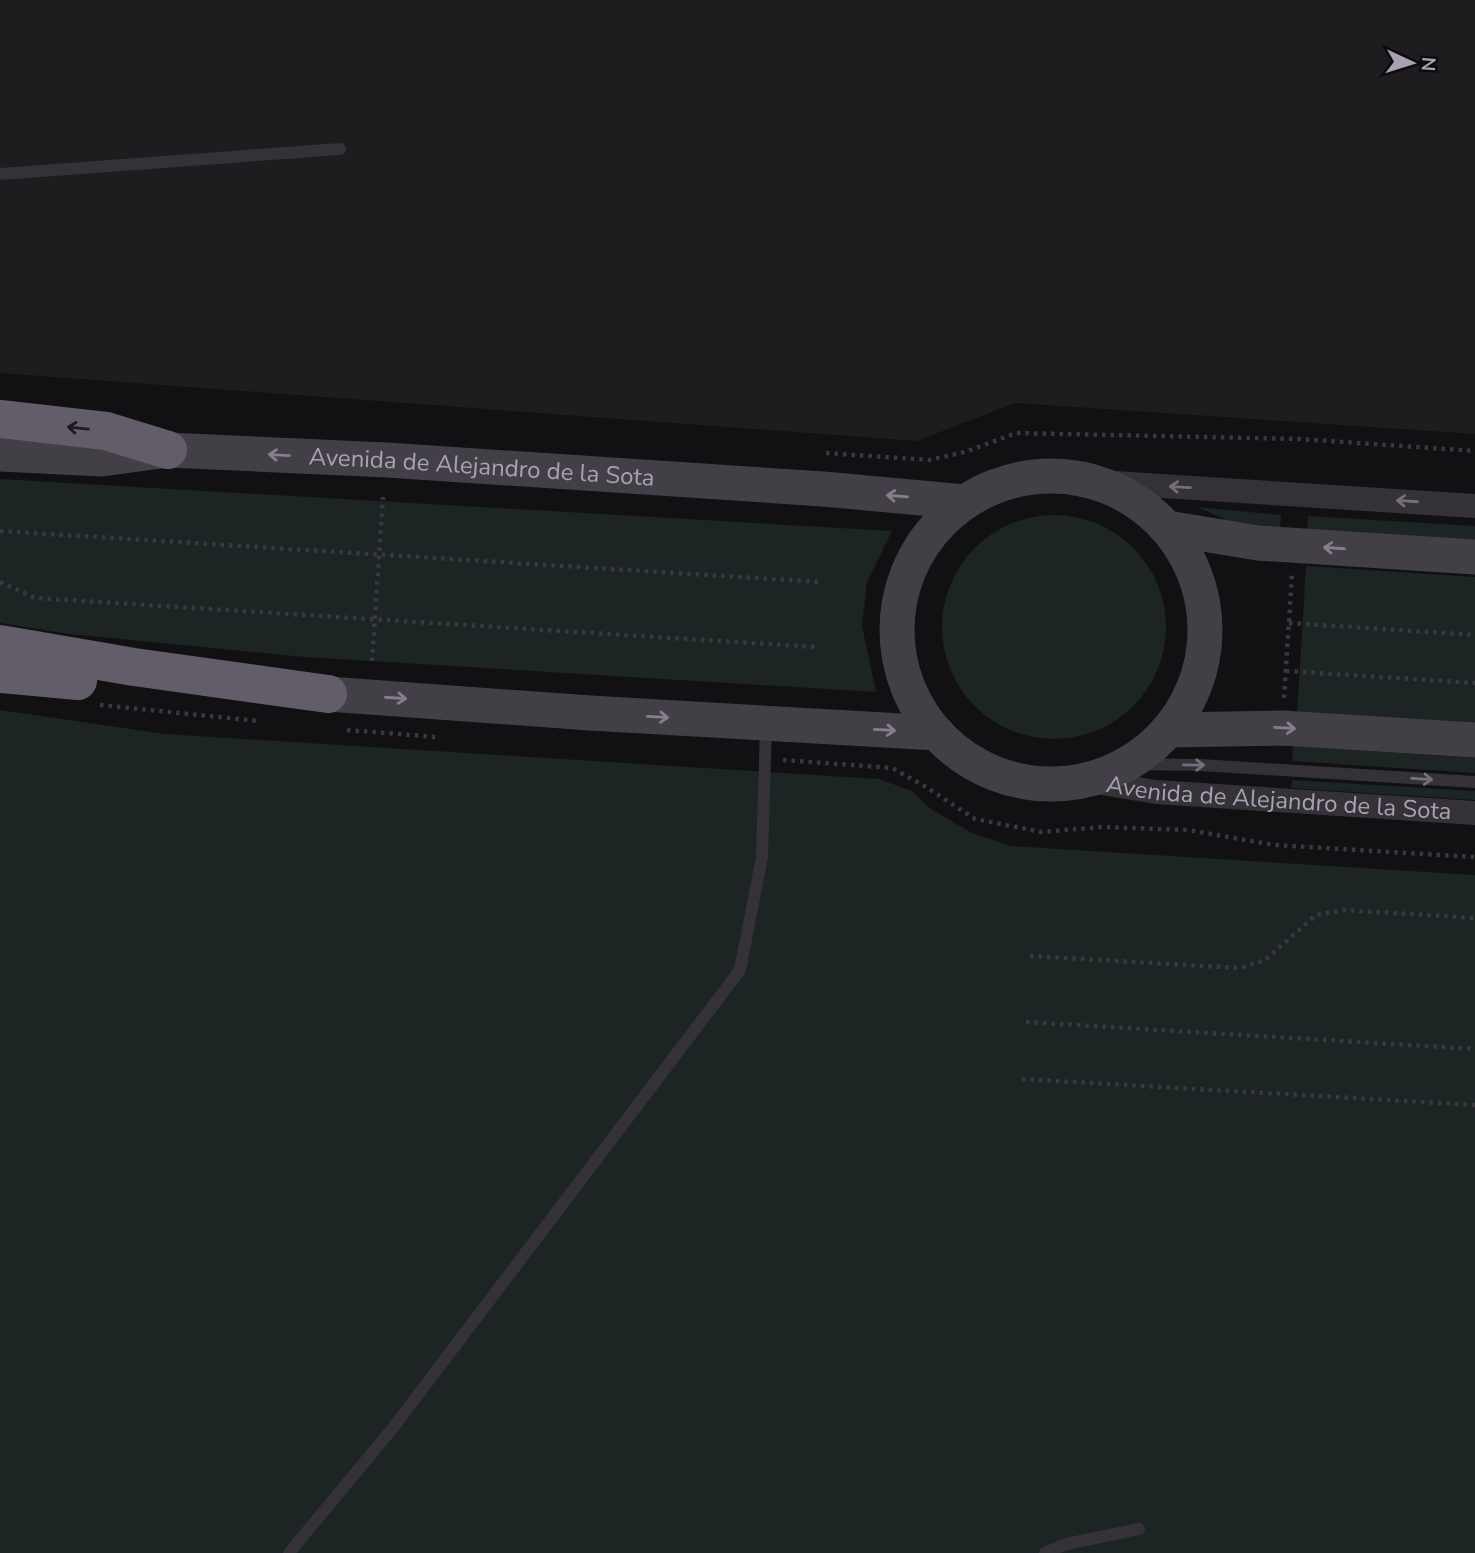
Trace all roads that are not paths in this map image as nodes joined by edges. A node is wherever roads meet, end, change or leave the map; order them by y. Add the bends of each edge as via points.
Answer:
1 (340, 149) dead end
2 (0, 174) edge
3 (0, 419) edge
4 (168, 450) junction
5 (0, 454) edge
6 (1099, 482) junction
7 (965, 502) junction
8 (1475, 506) edge
9 (1167, 528) junction
10 (1475, 557) edge
11 (0, 644) edge
12 (0, 674) edge
13 (328, 694) junction
14 (765, 723) junction
15 (1168, 730) junction
16 (937, 733) junction
17 (1475, 740) edge
18 (1126, 764) junction
19 (1084, 780) junction
20 (1475, 782) edge
21 (1475, 813) edge
22 (1139, 1529) dead end
23 (289, 1553) edge
24 (1045, 1553) edge

1 - 2 lane
4 -> 3 highway via 106,430
4 - 5 main road, Avenida de Alejandro de la Sota via 102,460
7 -> 4 main road, Avenida de Alejandro de la Sota via 575,472
6 - 7 main road via 1072,476 1030,477 989,488
8 -> 6 street
6 - 9 main road via 1136,500
7 - 16 main road via 924,543 901,596 900,655 907,683
10 -> 9 main road via 1258,543
9 - 15 main road via 1188,558 1200,592 1205,629 1193,688
11 - 13 highway
12 - 13 highway
13 -> 14 main road
14 -> 16 main road
14 - 23 lane via 762,857 740,971 392,1429
15 -> 17 main road via 1282,728
15 - 18 main road
16 - 19 main road via 979,766 1004,776 1057,784
18 - 19 main road
18 -> 20 lane, Avenida de Alejandro de la Sota
19 - 21 street, Avenida de Alejandro de la Sota via 1156,792
22 - 24 lane via 1066,1544

